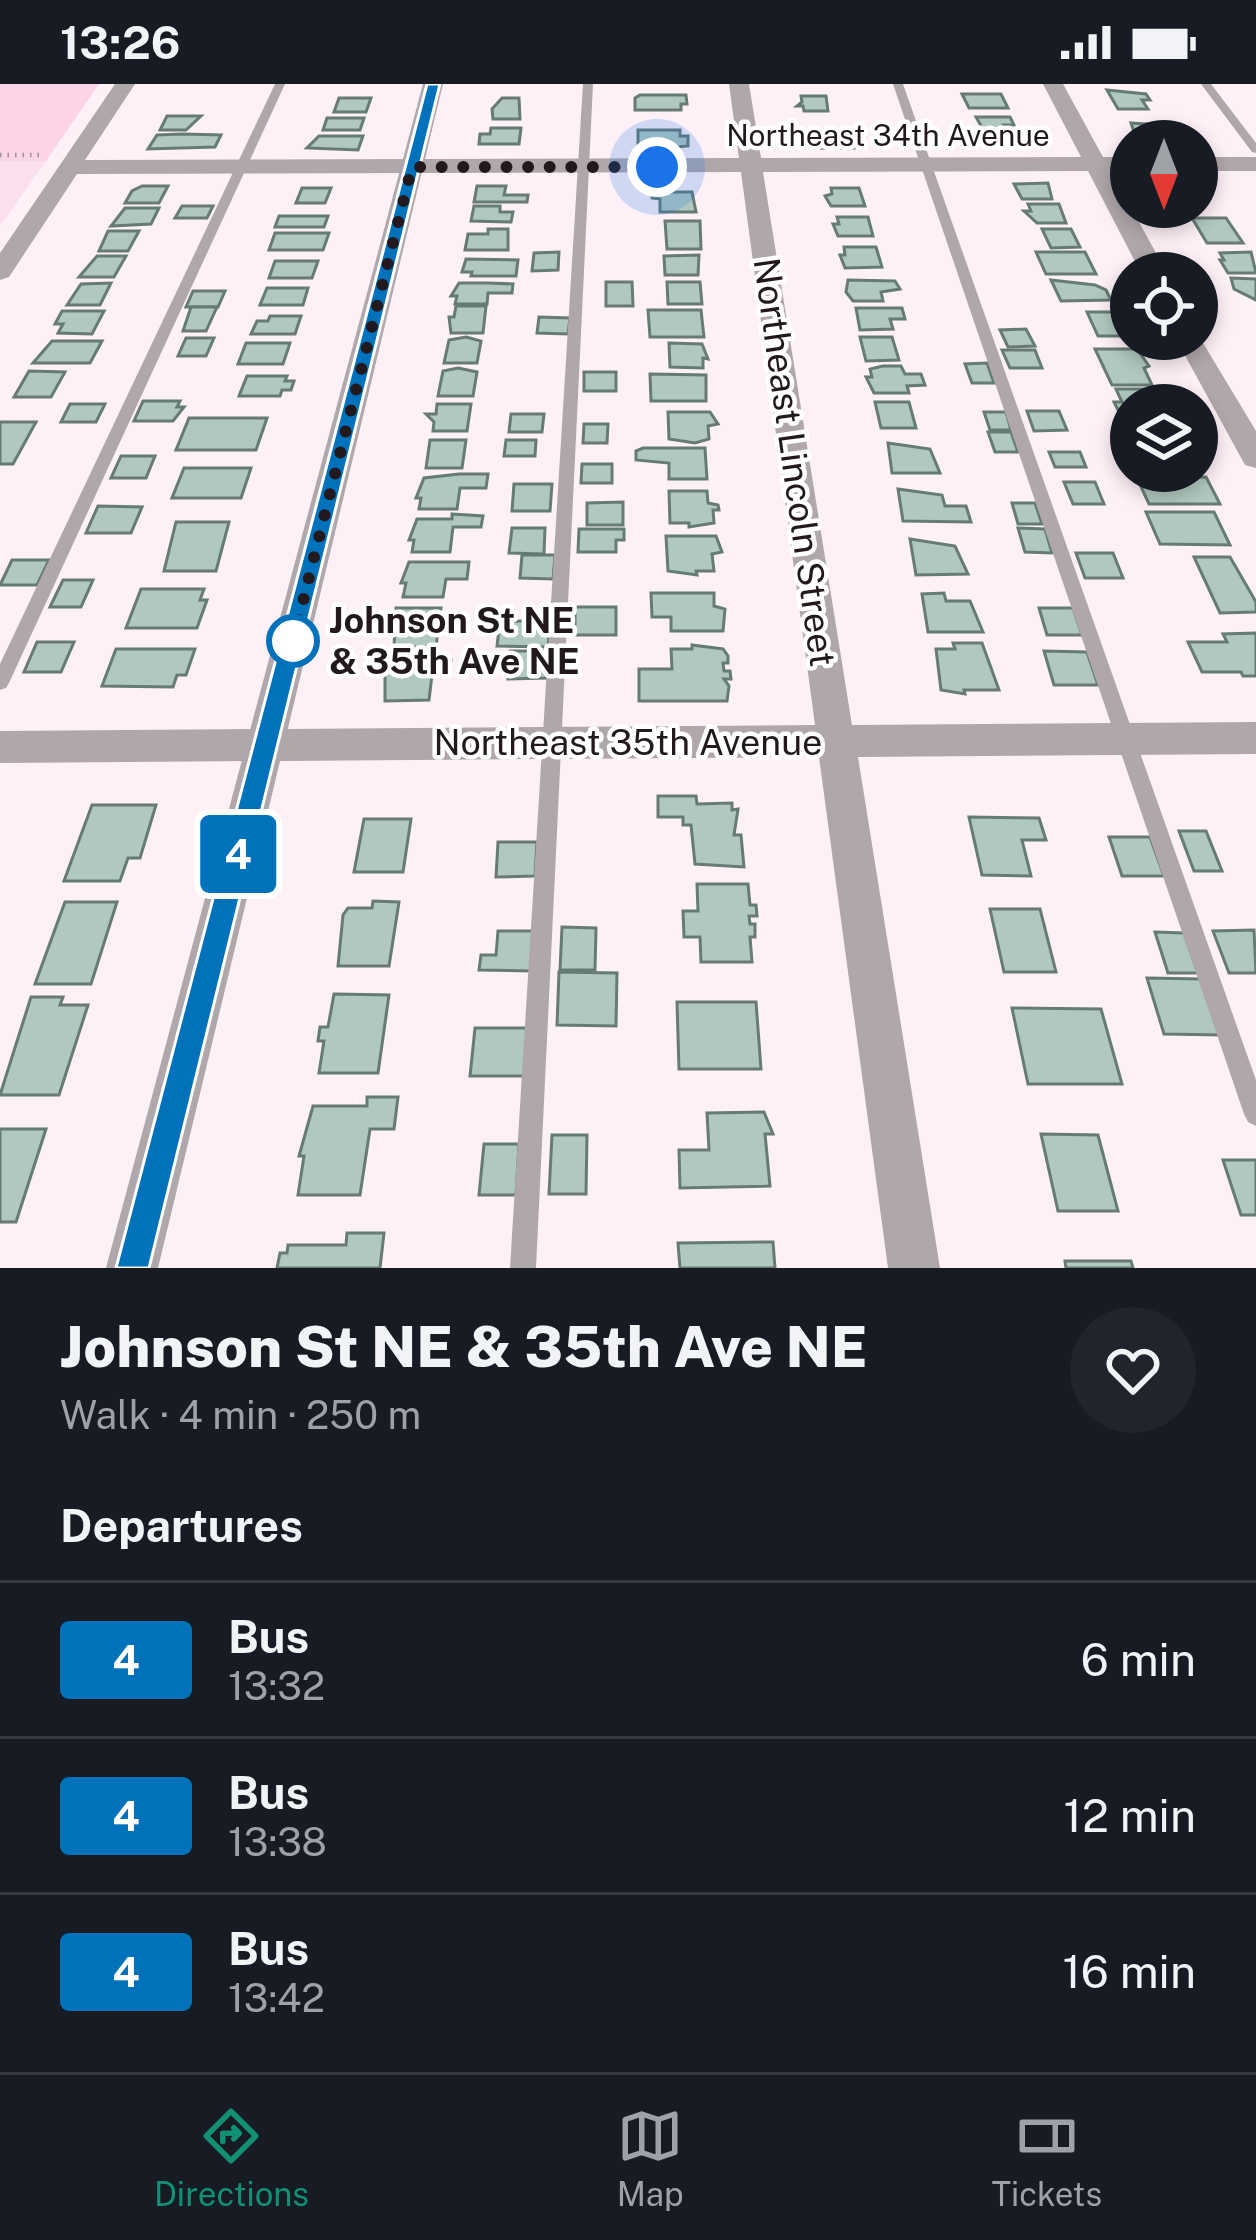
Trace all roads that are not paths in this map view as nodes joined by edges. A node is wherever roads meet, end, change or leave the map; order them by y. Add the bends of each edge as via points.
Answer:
1 (125, 84) edge
2 (280, 84) edge
3 (434, 84) edge
4 (588, 84) edge
5 (740, 84) edge
6 (898, 84) edge
7 (1053, 84) edge
8 (1206, 84) edge
9 (1256, 150) edge
10 (62, 161) junction
11 (1218, 164) edge
12 (1256, 164) edge
13 (927, 165) junction
14 (1095, 165) junction
15 (1110, 165) edge
16 (752, 166) junction
17 (412, 167) junction
18 (584, 167) junction
19 (242, 168) junction
20 (1143, 252) edge
21 (0, 272) edge
22 (1202, 360) edge
23 (1256, 458) edge
24 (0, 682) edge
25 (1256, 739) edge
26 (1125, 740) junction
27 (836, 741) junction
28 (550, 743) junction
29 (266, 745) junction
30 (0, 747) edge
31 (1256, 1114) edge
32 (133, 1268) edge
33 (523, 1268) edge
34 (914, 1268) edge

1 - 10 street
2 - 19 lane
3 - 17 street
4 - 18 lane
5 - 16 street, Northeast Lincoln Street
6 - 13 lane
7 - 14 street
8 - 9 lane
10 - 19 street, Northeast 34th Avenue
10 - 21 street
11 - 12 street
13 - 14 street, Northeast 34th Avenue
13 - 16 street, Northeast 34th Avenue
13 - 26 lane
14 - 15 street, Northeast 34th Avenue
14 - 20 street
16 - 18 street, Northeast 34th Avenue
16 - 27 street, Northeast Lincoln Street
17 - 18 street, Northeast 34th Avenue
17 - 19 street, Northeast 34th Avenue
17 - 29 street
18 - 28 lane
19 - 24 lane
22 - 23 street
25 - 26 street, Northeast 35th Avenue
26 - 27 street, Northeast 35th Avenue
26 - 31 lane
27 - 28 street, Northeast 35th Avenue
27 - 34 street, Northeast Lincoln Street
28 - 29 street, Northeast 35th Avenue
28 - 33 lane
29 - 30 street, Northeast 35th Avenue
29 - 32 street

